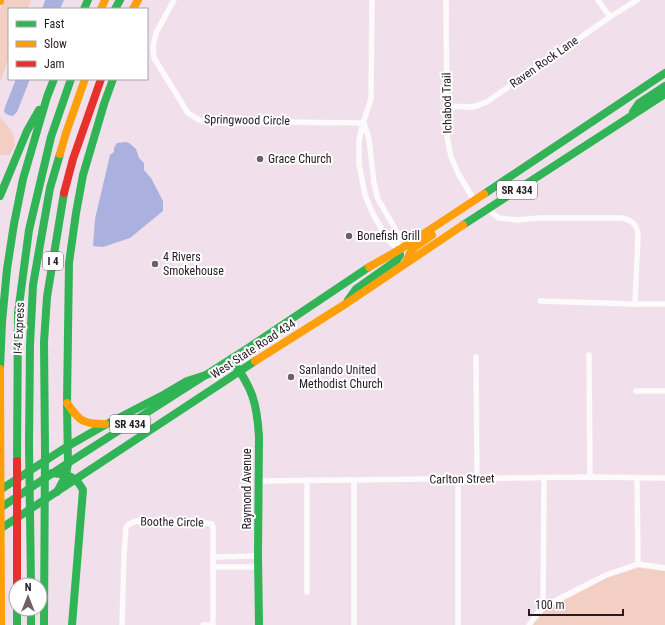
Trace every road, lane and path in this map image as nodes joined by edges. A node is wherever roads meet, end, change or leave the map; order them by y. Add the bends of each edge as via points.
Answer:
1 (174, 0) edge
2 (372, 0) edge
3 (446, 0) edge
4 (598, 0) edge
5 (637, 0) edge
6 (610, 17) junction
7 (665, 73) edge
8 (54, 80) edge
9 (71, 80) edge
10 (85, 80) edge
11 (101, 80) edge
12 (113, 80) edge
13 (665, 86) edge
14 (665, 94) edge
15 (47, 97) junction
16 (446, 106) junction
17 (630, 117) junction
18 (363, 123) junction
19 (0, 196) edge
20 (474, 200) junction
21 (489, 208) junction
22 (457, 212) junction
23 (399, 250) junction
24 (406, 264) junction
25 (540, 301) dead end
26 (635, 304) junction
27 (665, 304) edge
28 (344, 305) junction
29 (589, 355) dead end
30 (476, 356) dead end
31 (231, 359) junction
32 (240, 371) junction
33 (209, 374) junction
34 (636, 391) dead end
35 (665, 391) edge
36 (67, 403) junction
37 (107, 424) junction
38 (68, 446) junction
39 (68, 463) junction
40 (52, 473) junction
41 (66, 475) junction
42 (477, 478) junction
43 (544, 478) junction
44 (590, 478) junction
45 (637, 478) junction
46 (665, 478) edge
47 (1, 479) edge
48 (77, 479) junction
49 (458, 479) junction
50 (307, 480) junction
51 (354, 480) junction
52 (259, 481) junction
53 (0, 490) edge
54 (57, 492) junction
55 (0, 508) edge
56 (0, 529) edge
57 (0, 544) edge
58 (258, 556) junction
59 (213, 557) junction
60 (638, 564) junction
61 (213, 567) junction
62 (258, 567) junction
63 (665, 568) edge
64 (17, 577) edge
65 (31, 577) edge
66 (307, 592) dead end
67 (543, 607) junction
68 (1, 625) edge
69 (44, 625) edge
70 (72, 625) edge
71 (122, 625) edge
72 (203, 625) edge
73 (259, 625) edge
74 (354, 625) edge
75 (458, 625) edge
76 (530, 625) edge

1 - 18 street, Springwood Circle via 156,33 154,58 188,113 201,121
2 - 18 street via 371,99
3 - 16 street, Ichabod Trail
4 - 6 street
5 - 6 street, Raven Rock Lane
6 - 16 street, Raven Rock Lane via 488,101 472,107
7 - 20 main road, SR 434
8 - 15 main road
9 - 64 main road, I-4 Express via 51,137 29,230 18,313
10 - 65 main road, I-4 Express via 50,188 34,278 30,345
11 - 69 main road, I 4 via 65,189 47,297 44,342
12 - 36 main road via 83,175 76,213 69,263
13 - 17 main road via 639,103
14 - 17 main road, SR 434
15 - 19 main road via 27,131
15 - 47 main road via 24,179 7,269 0,371
16 - 20 street, Ichabod Trail via 451,157
17 - 21 main road, SR 434
18 - 23 street via 369,139 378,199 397,232
18 - 23 street via 359,140 359,164 365,195 388,240
20 - 22 main road, SR 434
21 - 24 main road, SR 434
21 - 26 street via 499,218 518,220 630,220 638,230
22 - 23 main road, SR 434
22 - 24 main road via 443,227 412,249
23 - 28 main road via 400,257 397,260 356,289
23 - 31 main road, SR 434
24 - 28 main road, SR 434
25 - 26 street
26 - 27 street
28 - 32 main road, West State Road 434 / SR 434
29 - 44 street
30 - 42 street
31 - 32 main road, Raymond Avenue
31 - 33 main road, SR 434
32 - 48 main road, West State Road 434 / SR 434
32 - 52 main road, Raymond Avenue via 249,386 256,407
33 - 37 main road via 187,381
33 - 39 main road, SR 434
34 - 35 street
36 - 37 main road via 86,423
36 - 38 main road
37 - 38 main road
38 - 39 main road
38 - 53 main road
39 - 40 main road, SR 434
39 - 41 main road
40 - 41 main road
40 - 55 main road, SR 434
41 - 48 main road
41 - 54 main road
42 - 43 street, Carlton Street
42 - 49 street, Carlton Street
43 - 44 street, Carlton Street
43 - 67 street
44 - 45 street, Carlton Street
45 - 46 street, Carlton Street
45 - 60 street
47 - 57 main road
48 - 54 main road, SR 434
48 - 70 main road via 83,490
49 - 51 street, Carlton Street
49 - 75 street
50 - 51 street, Carlton Street
50 - 52 street, Carlton Street
50 - 66 street
51 - 74 street
52 - 58 main road, Raymond Avenue
54 - 56 main road, SR 434
57 - 68 main road
58 - 59 street
58 - 62 main road, Raymond Avenue
59 - 61 street, Boothe Circle
59 - 71 street, Boothe Circle via 213,528 212,524 207,522 136,521 129,524 126,527
60 - 63 street
60 - 67 street via 606,575
61 - 62 street
61 - 72 street, Boothe Circle via 213,625
62 - 73 main road, Raymond Avenue
67 - 76 street

